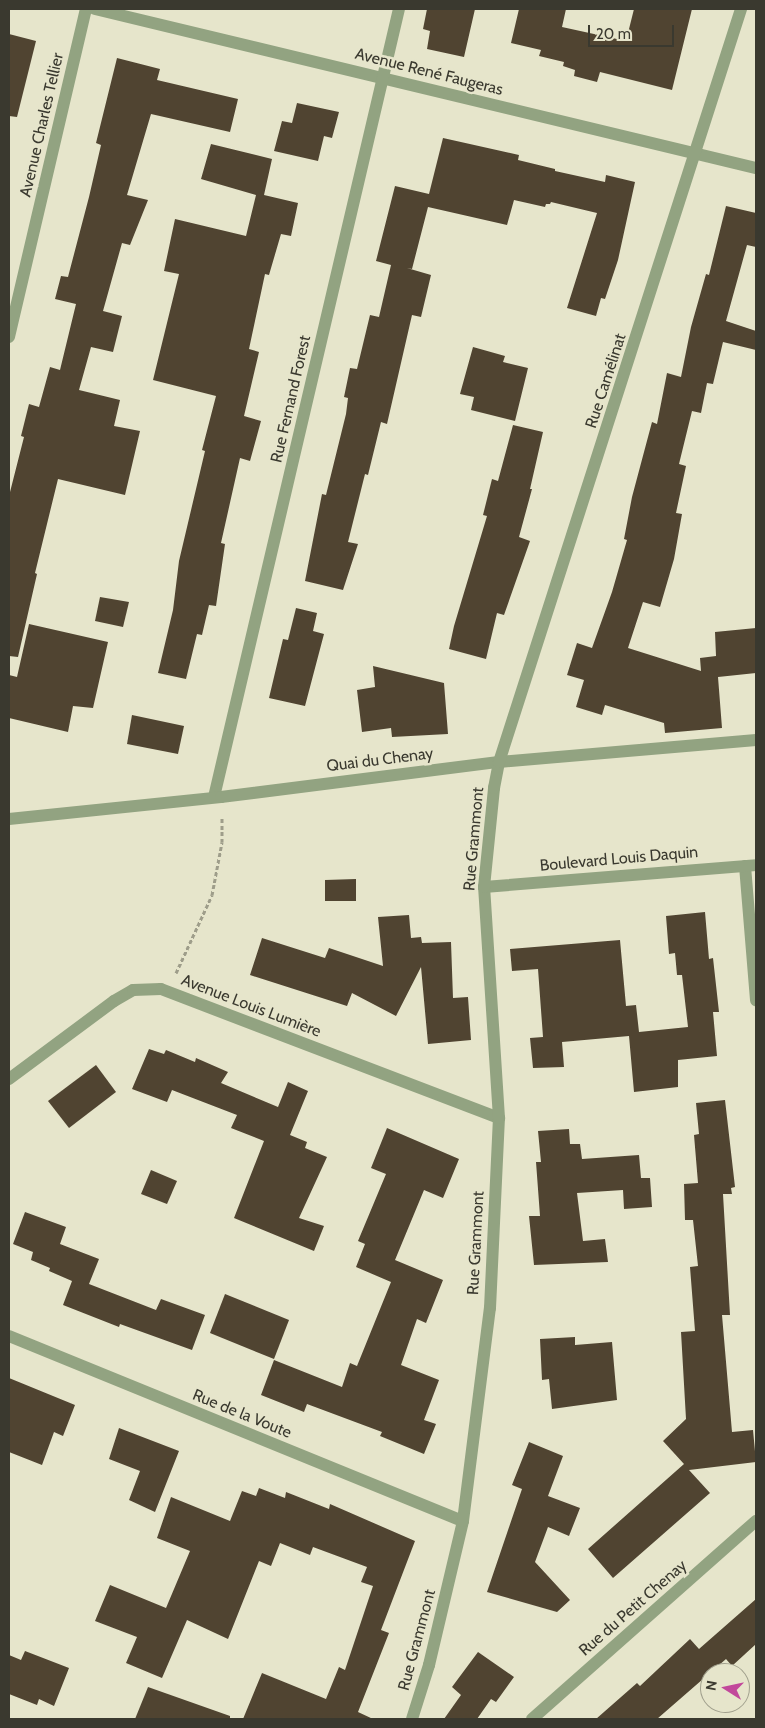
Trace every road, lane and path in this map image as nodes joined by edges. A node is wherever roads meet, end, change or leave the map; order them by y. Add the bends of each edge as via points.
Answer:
1 (86, 9) edge
2 (95, 9) edge
3 (399, 9) edge
4 (741, 9) edge
5 (383, 78) junction
6 (696, 153) junction
7 (756, 168) edge
8 (9, 337) edge
9 (756, 740) edge
10 (499, 762) junction
11 (218, 797) junction
12 (9, 819) edge
13 (750, 865) edge
14 (484, 886) junction
15 (168, 992) junction
16 (756, 1001) edge
17 (9, 1079) edge
18 (499, 1118) junction
19 (9, 1336) edge
20 (463, 1521) junction
21 (756, 1521) edge
22 (412, 1719) edge
23 (532, 1719) edge

1 - 8 street, Avenue Charles Tellier
2 - 5 street, Avenue René Faugeras
3 - 5 street, Rue Fernand Forest
4 - 6 street, Rue Camélinat
5 - 6 street, Avenue René Faugeras
5 - 11 street, Rue Fernand Forest
6 - 7 street, Avenue René Faugeras
6 - 10 street, Rue Camélinat
9 - 10 street, Quai du Chenay
10 - 11 street, Quai du Chenay
10 - 14 street, Rue Grammont
11 - 12 street, Quai du Chenay
11 - 15 path via 222,842 212,895
13 - 14 street, Boulevard Louis Daquin
13 - 16 street
14 - 18 street, Rue Grammont
15 - 17 street, Avenue Louis Lumière via 161,989 133,990
15 - 18 street, Avenue Louis Lumière
18 - 20 street, Rue Grammont via 490,1308
19 - 20 street, Rue de la Voute
20 - 22 street, Rue Grammont via 429,1665
21 - 23 street, Rue du Petit Chenay

